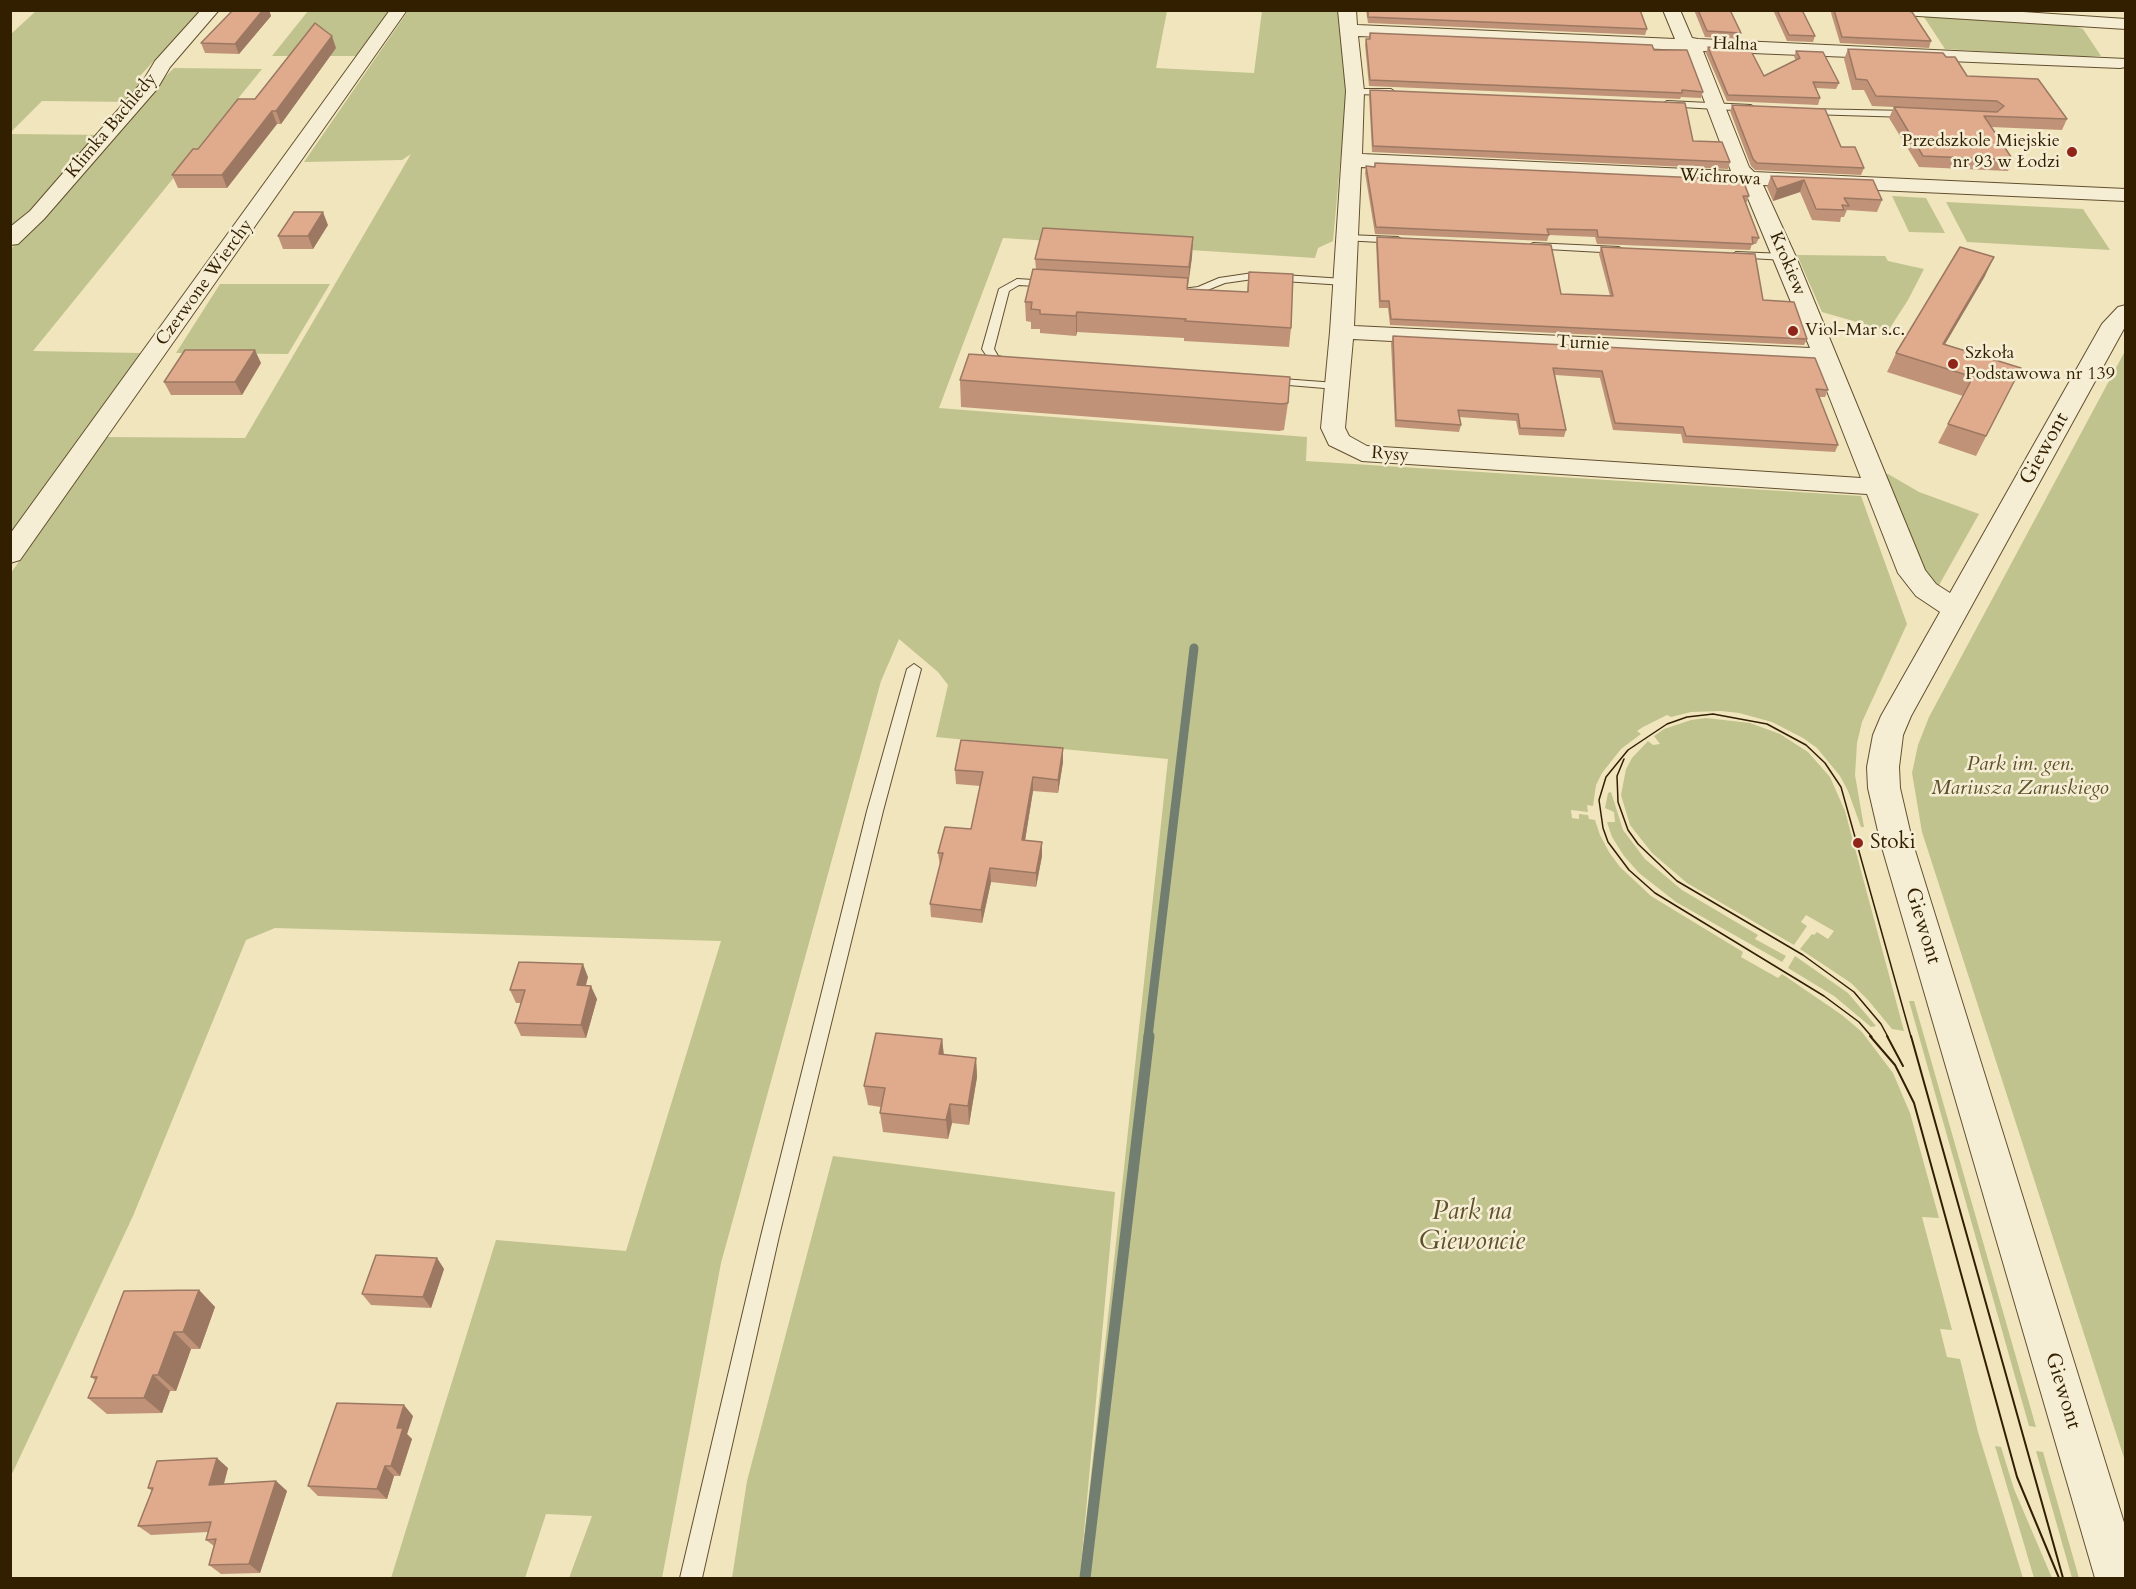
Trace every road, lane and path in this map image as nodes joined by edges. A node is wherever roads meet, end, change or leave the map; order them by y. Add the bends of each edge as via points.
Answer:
1 (211, 10) edge
2 (399, 10) edge
3 (1347, 10) edge
4 (1671, 10) edge
5 (1902, 10) edge
6 (1351, 30) junction
7 (2114, 39) edge
8 (1690, 43) junction
9 (1355, 91) junction
10 (1400, 92) edge
11 (1662, 104) edge
12 (1715, 107) junction
13 (1760, 109) edge
14 (1793, 110) edge
15 (1921, 115) edge
16 (1350, 160) junction
17 (1750, 179) junction
18 (2126, 195) edge
19 (1347, 238) junction
20 (10, 239) edge
21 (1405, 240) edge
22 (1522, 246) edge
23 (1626, 250) edge
24 (1729, 254) edge
25 (1785, 256) junction
26 (1344, 282) junction
27 (1061, 285) edge
28 (1173, 291) edge
29 (2126, 312) edge
30 (1342, 332) junction
31 (1825, 356) junction
32 (1016, 363) edge
33 (1260, 381) edge
34 (1336, 386) junction
35 (1877, 487) junction
36 (10, 554) edge
37 (1956, 609) junction
38 (914, 669) dead end
39 (691, 1578) edge
40 (2118, 1578) edge

1 - 20 street, Klimka Bachledy via 37,215
2 - 36 street, Czerwone Wierchy
3 - 6 street, Rysy
4 - 8 street, Krokiew via 1684,41
5 - 7 street
6 - 8 street, Halna
6 - 9 street, Rysy
7 - 8 street, Halna
8 - 12 street, Krokiew
9 - 10 lane
9 - 16 street, Rysy
11 - 12 lane
12 - 13 lane
12 - 17 street, Krokiew via 1740,170
14 - 15 lane
16 - 17 street, Wichrowa
16 - 19 street, Rysy
17 - 18 street, Wichrowa
17 - 25 street, Krokiew
19 - 21 lane
19 - 26 street, Rysy
22 - 23 lane
24 - 25 lane
25 - 31 street, Krokiew
26 - 28 lane via 1254,276 1223,280 1191,292
26 - 30 street, Rysy
27 - 32 lane via 1017,282 1004,289 988,349 994,359
29 - 37 street, Giewont via 2115,324
30 - 31 street, Turnie
30 - 34 street, Rysy
31 - 35 street, Krokiew
33 - 34 lane
34 - 35 street, Rysy via 1332,428 1338,440 1362,453
35 - 37 street, Krokiew via 1918,582
37 - 40 street, Giewont via 1888,735 1884,788
38 - 39 lane via 770,1236

